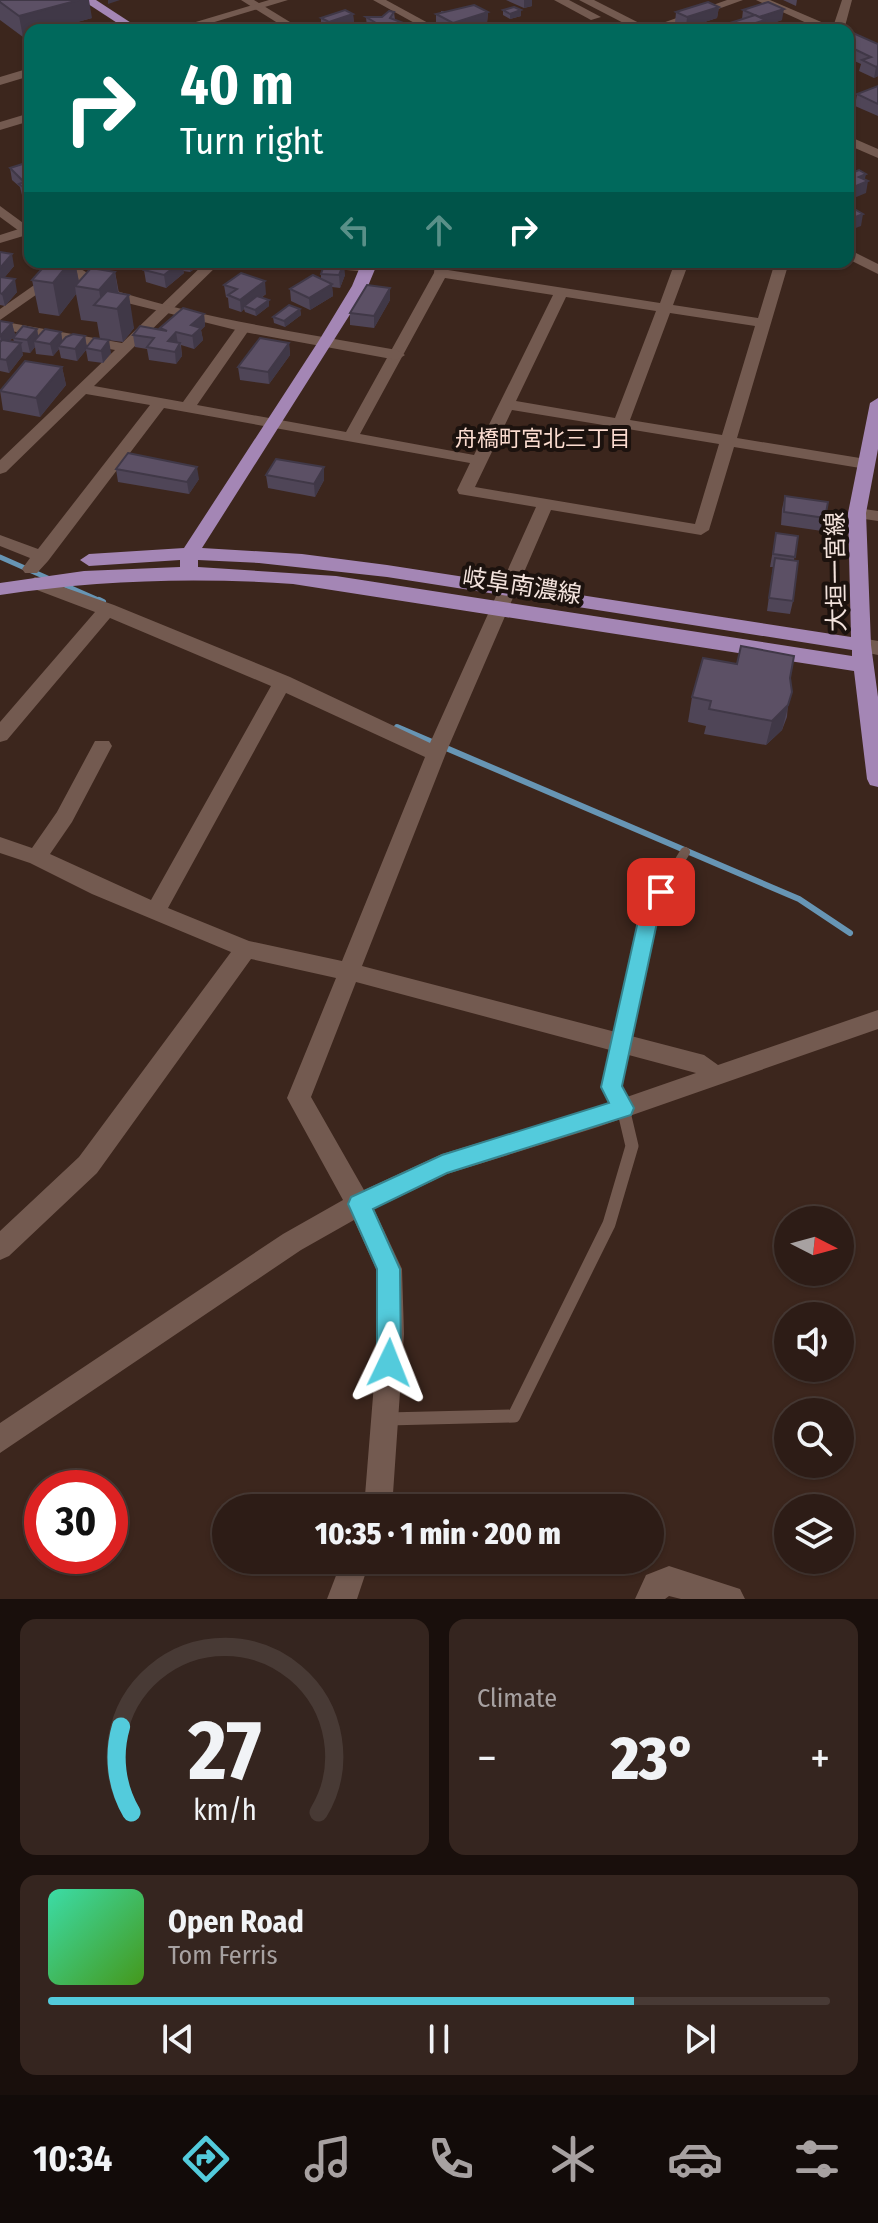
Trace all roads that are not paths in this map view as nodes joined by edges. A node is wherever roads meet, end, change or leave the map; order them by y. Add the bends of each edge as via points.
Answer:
1 (88, 0) edge
2 (282, 0) edge
3 (378, 0) edge
4 (560, 0) edge
5 (585, 0) edge
6 (738, 0) edge
7 (761, 0) edge
8 (847, 0) edge
9 (252, 4) edge
10 (126, 24) edge
11 (193, 24) edge
12 (287, 24) edge
13 (424, 24) edge
14 (609, 24) edge
15 (635, 24) edge
16 (666, 24) edge
17 (817, 24) edge
18 (840, 24) edge
19 (24, 74) edge
20 (0, 81) edge
21 (24, 122) edge
22 (0, 126) edge
23 (854, 129) edge
24 (878, 140) edge
25 (854, 143) edge
26 (878, 154) edge
27 (0, 210) edge
28 (24, 230) edge
29 (24, 234) edge
30 (0, 239) edge
31 (854, 256) edge
32 (65, 268) edge
33 (74, 268) edge
34 (207, 268) edge
35 (367, 268) edge
36 (442, 268) edge
37 (680, 268) edge
38 (780, 268) edge
39 (878, 270) edge
40 (561, 292) junction
41 (164, 307) junction
42 (666, 308) junction
43 (0, 316) edge
44 (764, 323) junction
45 (0, 325) edge
46 (244, 327) junction
47 (326, 342) junction
48 (126, 347) junction
49 (397, 355) junction
50 (84, 389) junction
51 (878, 403) edge
52 (159, 404) junction
53 (506, 404) junction
54 (186, 409) junction
55 (271, 423) junction
56 (621, 423) junction
57 (351, 437) junction
58 (729, 441) junction
59 (478, 460) junction
60 (866, 464) junction
61 (0, 469) edge
62 (545, 505) junction
63 (857, 513) junction
64 (878, 516) edge
65 (0, 540) edge
66 (189, 562) junction
67 (37, 572) junction
68 (0, 574) edge
69 (510, 588) junction
70 (0, 589) edge
71 (108, 609) junction
72 (501, 609) junction
73 (870, 657) edge
74 (283, 682) junction
75 (0, 735) edge
76 (875, 740) edge
77 (102, 746) dead end
78 (437, 751) junction
79 (878, 779) edge
80 (0, 845) edge
81 (685, 852) dead end
82 (37, 857) junction
83 (156, 910) junction
84 (246, 949) junction
85 (351, 972) junction
86 (878, 1019) edge
87 (621, 1042) junction
88 (714, 1076) junction
89 (623, 1108) junction
90 (359, 1204) junction
91 (0, 1248) edge
92 (385, 1419) junction
93 (0, 1439) edge
94 (379, 1494) edge
95 (351, 1574) edge
96 (342, 1599) edge
97 (650, 1599) edge
98 (730, 1599) edge

1 - 10 main road
2 - 9 street
3 - 13 street
4 - 14 street
5 - 15 street
6 - 16 street
7 - 17 street
8 - 18 street
9 - 11 street
9 - 12 street
19 - 20 street
21 - 22 street
23 - 24 street
25 - 26 street
27 - 28 street
29 - 30 street
31 - 39 street
32 - 43 street
33 - 41 street via 112,295
34 - 41 street
35 - 47 main road
36 - 40 street
36 - 49 street
37 - 42 street
38 - 44 street
40 - 42 street
40 - 53 street
41 - 46 street
41 - 48 street
42 - 44 street
42 - 56 street
44 - 58 street
45 - 48 street
46 - 47 street
46 - 54 street
47 - 49 street
47 - 55 main road
48 - 50 street
49 - 57 street
50 - 52 street
50 - 61 street
51 - 60 main road, 大垣一宮線
52 - 54 street
52 - 67 street
53 - 56 street
53 - 59 street
54 - 55 street
55 - 57 street
55 - 66 main road
56 - 58 street
57 - 59 street
58 - 60 street
58 - 62 street via 701,530
59 - 62 street via 465,490
60 - 63 main road, 大垣一宮線
62 - 69 street
63 - 64 street
63 - 73 main road, 大垣一宮線
65 - 67 street
66 - 67 main road
66 - 69 main road, 岐阜南濃線 via 268,557
66 - 72 main road, 岐阜南濃線
67 - 68 main road
67 - 70 main road
67 - 71 street
69 - 72 street
69 - 73 main road, 岐阜南濃線
71 - 74 street
71 - 75 street
72 - 73 main road, 岐阜南濃線
72 - 78 street
73 - 76 main road
74 - 78 street
74 - 83 street
76 - 79 main road
77 - 82 street
78 - 85 street
80 - 82 street
81 - 87 lane via 649,912
82 - 83 street
83 - 84 street
84 - 85 street
84 - 91 street via 88,1165
85 - 87 street
85 - 90 street via 299,1098
86 - 88 street
87 - 88 street via 704,1065
87 - 89 lane via 611,1087
88 - 89 street
89 - 90 street via 442,1165
89 - 92 lane via 632,1146 609,1224 514,1416
90 - 92 street via 389,1269
90 - 93 street via 292,1242
92 - 94 street
95 - 96 street
97 - 98 street via 656,1585 669,1581

